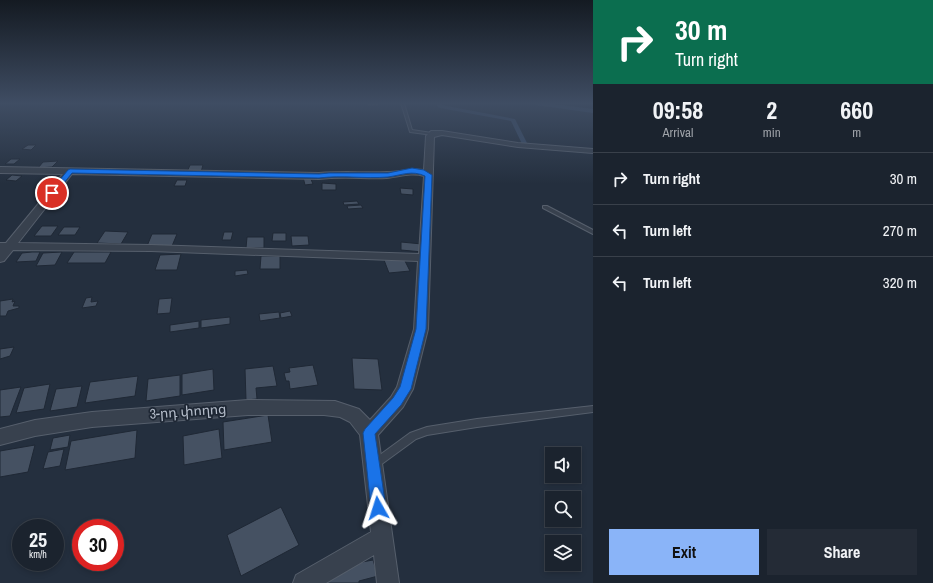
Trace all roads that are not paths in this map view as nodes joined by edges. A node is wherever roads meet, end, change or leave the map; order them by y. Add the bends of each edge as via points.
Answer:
1 (411, 130) edge
2 (432, 134) junction
3 (593, 151) edge
4 (0, 170) edge
5 (70, 171) junction
6 (429, 175) junction
7 (545, 207) dead end
8 (593, 232) edge
9 (4, 246) edge
10 (0, 258) edge
11 (425, 258) junction
12 (593, 409) edge
13 (369, 433) junction
14 (0, 437) edge
15 (374, 464) junction
16 (382, 538) junction
17 (304, 583) edge
18 (388, 583) edge

1 - 2 lane
2 - 3 street via 442,133
2 - 6 street via 428,160
4 - 5 street
5 - 6 street via 319,176 388,175 412,170
5 - 9 street
6 - 11 street
7 - 8 lane
9 - 10 street
9 - 11 street via 151,248
11 - 13 street via 421,329 405,389 397,402
12 - 15 lane via 427,431 413,436
13 - 14 street, 3-րդ փողոց via 360,420 350,413 326,409 272,407 96,418
13 - 15 street
15 - 16 street
16 - 17 street
16 - 18 street

